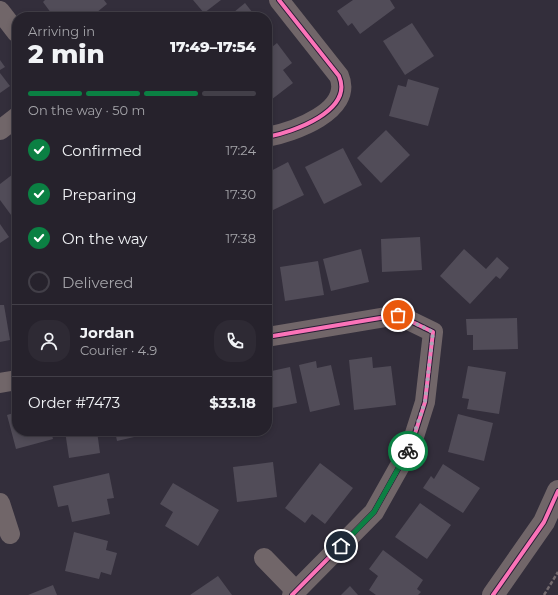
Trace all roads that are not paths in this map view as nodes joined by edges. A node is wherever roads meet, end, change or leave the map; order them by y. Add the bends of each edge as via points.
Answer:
1 (280, 0) edge
2 (0, 11) edge
3 (12, 27) edge
4 (12, 120) edge
5 (0, 130) edge
6 (272, 136) edge
7 (272, 337) edge
8 (12, 381) edge
9 (0, 383) edge
10 (558, 491) edge
11 (0, 503) edge
12 (10, 534) dead end
13 (264, 558) dead end
14 (294, 593) edge
15 (493, 595) edge

1 - 6 street via 339,76 342,84 340,97 328,112 313,121
2 - 3 street
4 - 5 street
7 - 14 street via 398,315 433,332 425,402 411,446 374,512
8 - 9 street
10 - 15 street via 544,522
11 - 12 street
13 - 14 street

